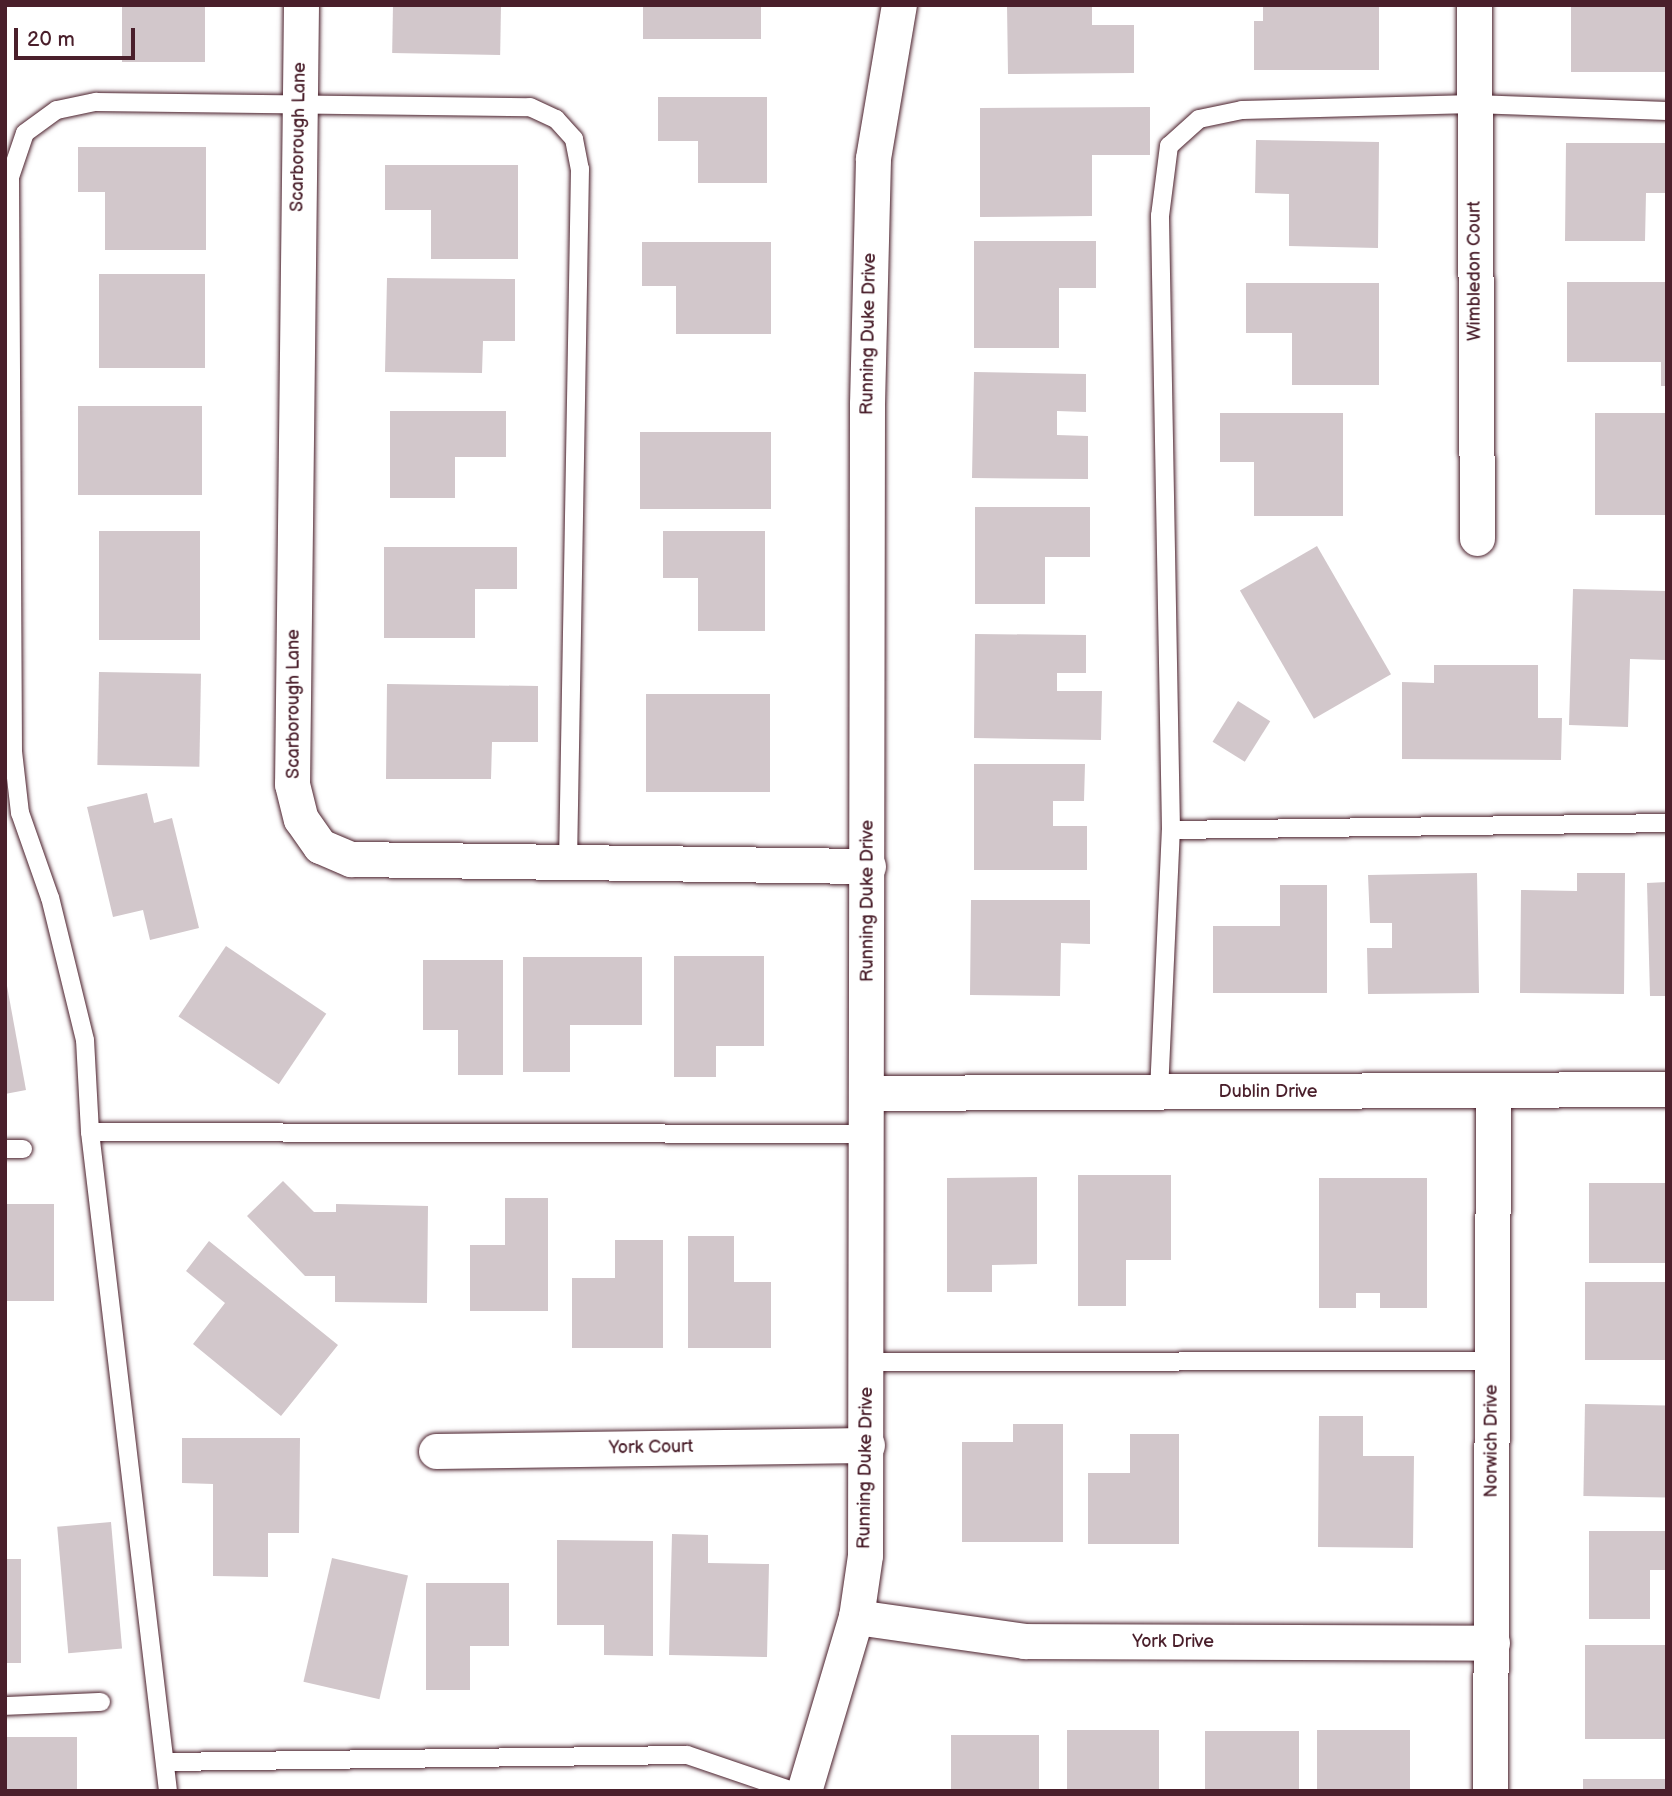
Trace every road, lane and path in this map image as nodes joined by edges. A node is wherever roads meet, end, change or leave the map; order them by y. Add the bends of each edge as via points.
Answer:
1 (301, 5) edge
2 (898, 5) edge
3 (1474, 5) edge
4 (1474, 104) junction
5 (300, 107) junction
6 (1667, 111) edge
7 (1477, 538) dead end
8 (1667, 823) edge
9 (1171, 830) junction
10 (568, 863) junction
11 (868, 866) junction
12 (1667, 1089) edge
13 (1158, 1092) junction
14 (1493, 1092) junction
15 (869, 1093) junction
16 (90, 1132) junction
17 (869, 1134) junction
18 (1492, 1361) junction
19 (867, 1362) junction
20 (867, 1445) junction
21 (436, 1451) dead end
22 (856, 1617) junction
23 (1492, 1643) junction
24 (101, 1702) dead end
25 (5, 1706) edge
26 (165, 1762) junction
27 (168, 1791) edge
28 (793, 1791) edge
29 (804, 1791) edge
30 (1490, 1791) edge

1 - 5 street, Scarborough Lane
2 - 11 street, Running Duke Drive via 873,158 867,404
3 - 4 street, Wimbledon Court
4 - 6 lane
4 - 7 street, Wimbledon Court
4 - 9 lane via 1242,110 1199,119 1169,146 1160,216
5 - 10 street, Scarborough Lane via 292,784 301,820 320,846 351,859
5 - 10 lane via 530,107 556,119 574,139 580,169
5 - 16 lane via 96,102 57,110 25,133 10,177 13,752 20,813 51,898 85,1040
8 - 9 lane
9 - 13 lane
10 - 11 street, Scarborough Lane
11 - 15 street, Running Duke Drive
12 - 14 street, Dublin Drive
13 - 14 street, Dublin Drive
13 - 15 street, Dublin Drive
14 - 18 street, Norwich Drive
15 - 17 street, Running Duke Drive
16 - 17 lane
16 - 26 lane
17 - 19 street, Running Duke Drive
18 - 19 lane
18 - 23 street, Norwich Drive
19 - 20 street, Running Duke Drive
20 - 21 street, York Court
20 - 22 street, Running Duke Drive via 865,1555
22 - 23 street, York Drive via 1024,1641
22 - 29 street, Running Duke Drive
23 - 30 street, Norwich Drive
24 - 25 lane
26 - 27 lane
26 - 28 lane via 687,1755

